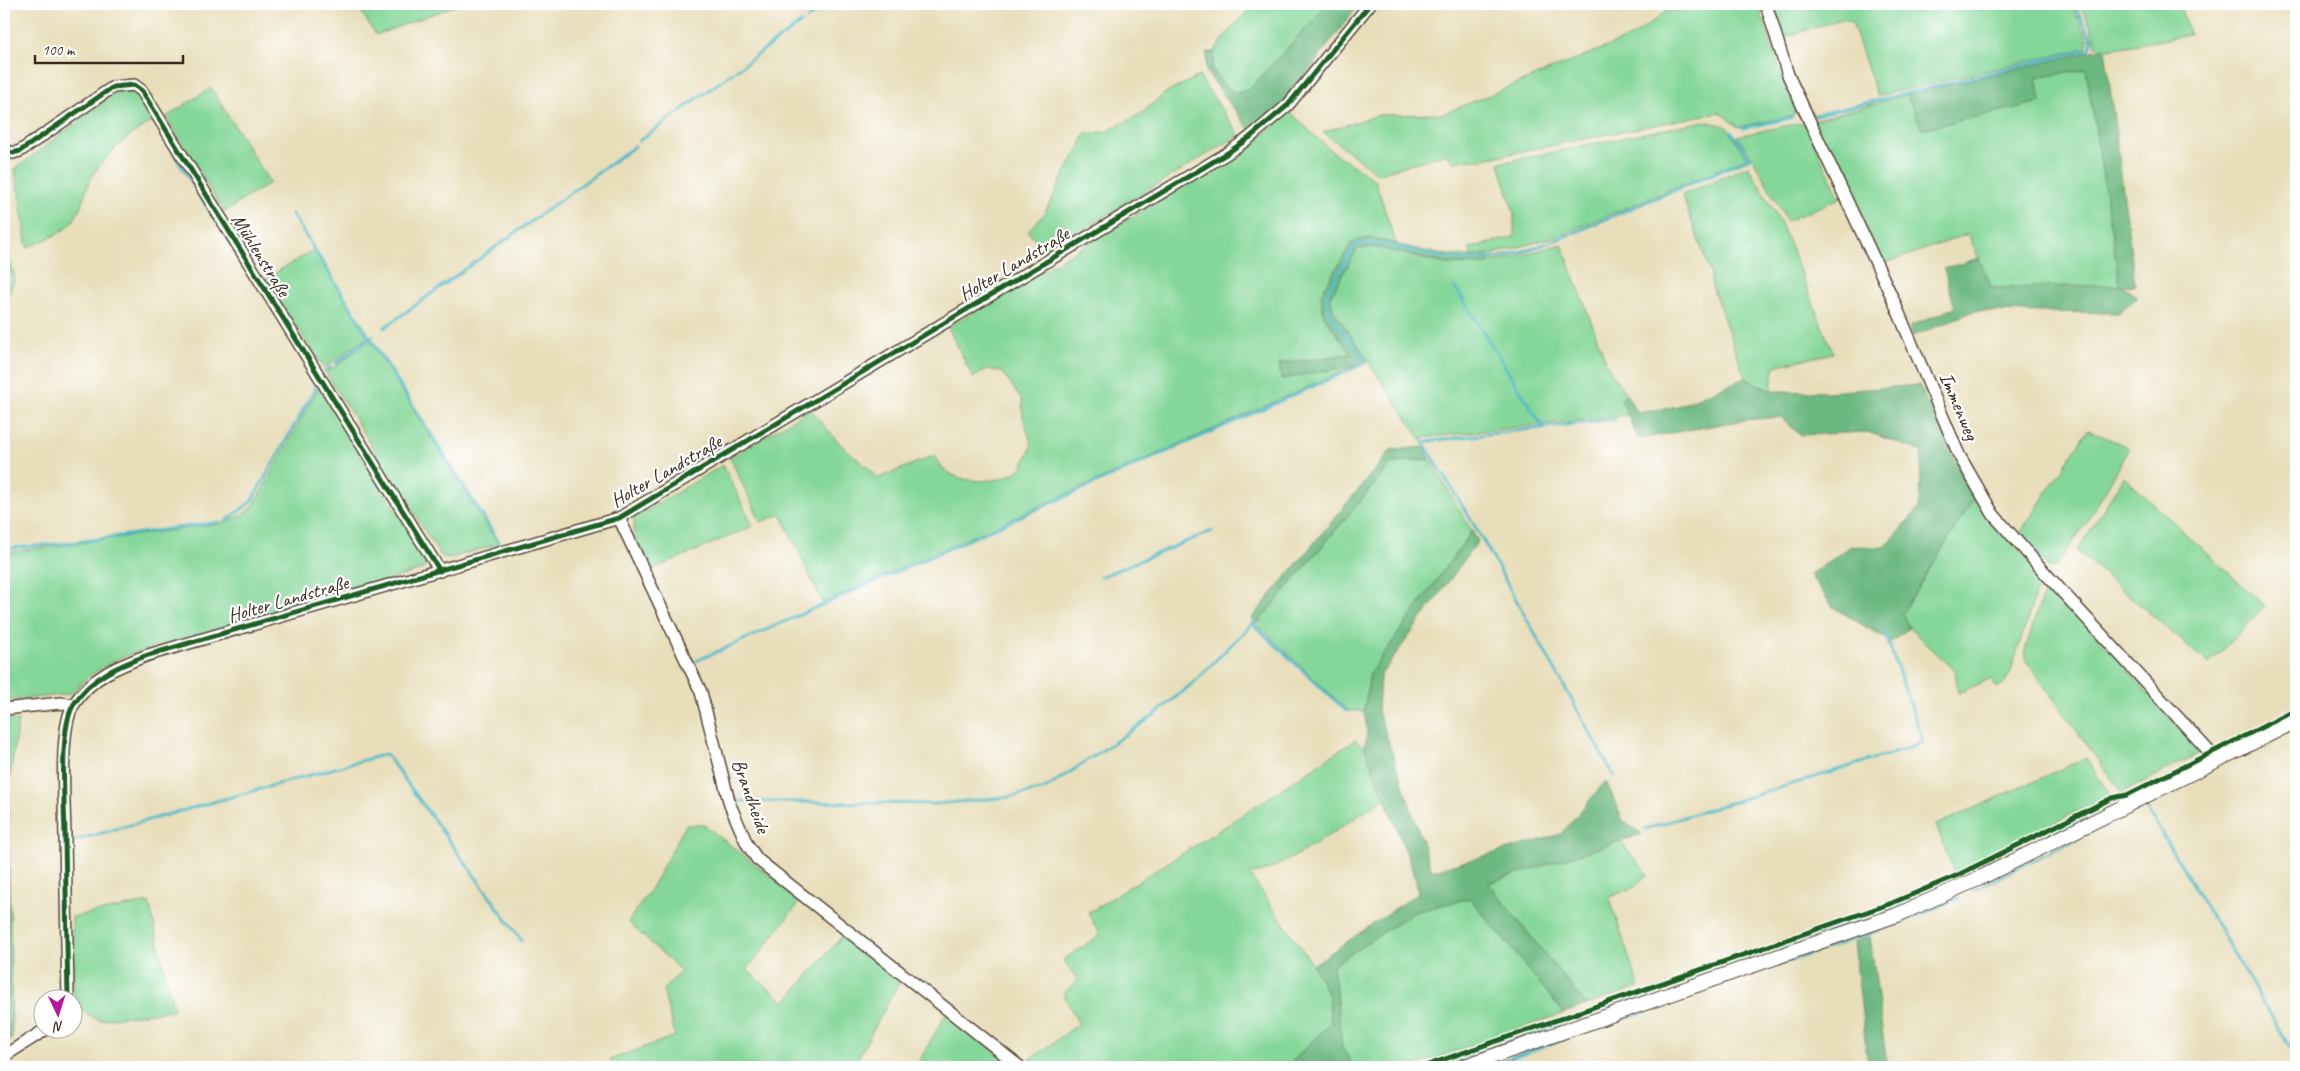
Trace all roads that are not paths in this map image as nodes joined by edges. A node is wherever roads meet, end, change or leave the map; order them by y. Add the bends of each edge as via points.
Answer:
1 (1370, 4) edge
2 (1766, 4) edge
3 (4, 150) edge
4 (619, 518) junction
5 (440, 571) junction
6 (73, 704) junction
7 (4, 710) edge
8 (2296, 721) edge
9 (2217, 760) junction
10 (68, 988) edge
11 (32, 1038) edge
12 (4, 1056) edge
13 (1020, 1067) edge
14 (1462, 1067) edge

1 - 4 street, Holter Landstraße via 1288,105 1226,154
2 - 9 street, Immenweg via 1788,75 1892,297 1959,455 1993,514
3 - 5 street, Mühlenstraße via 20,151 113,87 134,85 142,92
4 - 5 street, Holter Landstraße
4 - 13 street, Brandheide via 700,692 730,805 757,859
5 - 6 street, Holter Landstraße via 111,668 94,680
6 - 7 street
6 - 10 street, Holter Landstraße via 66,728 64,770
8 - 9 street
9 - 14 street via 1980,878 1897,915
11 - 12 street

